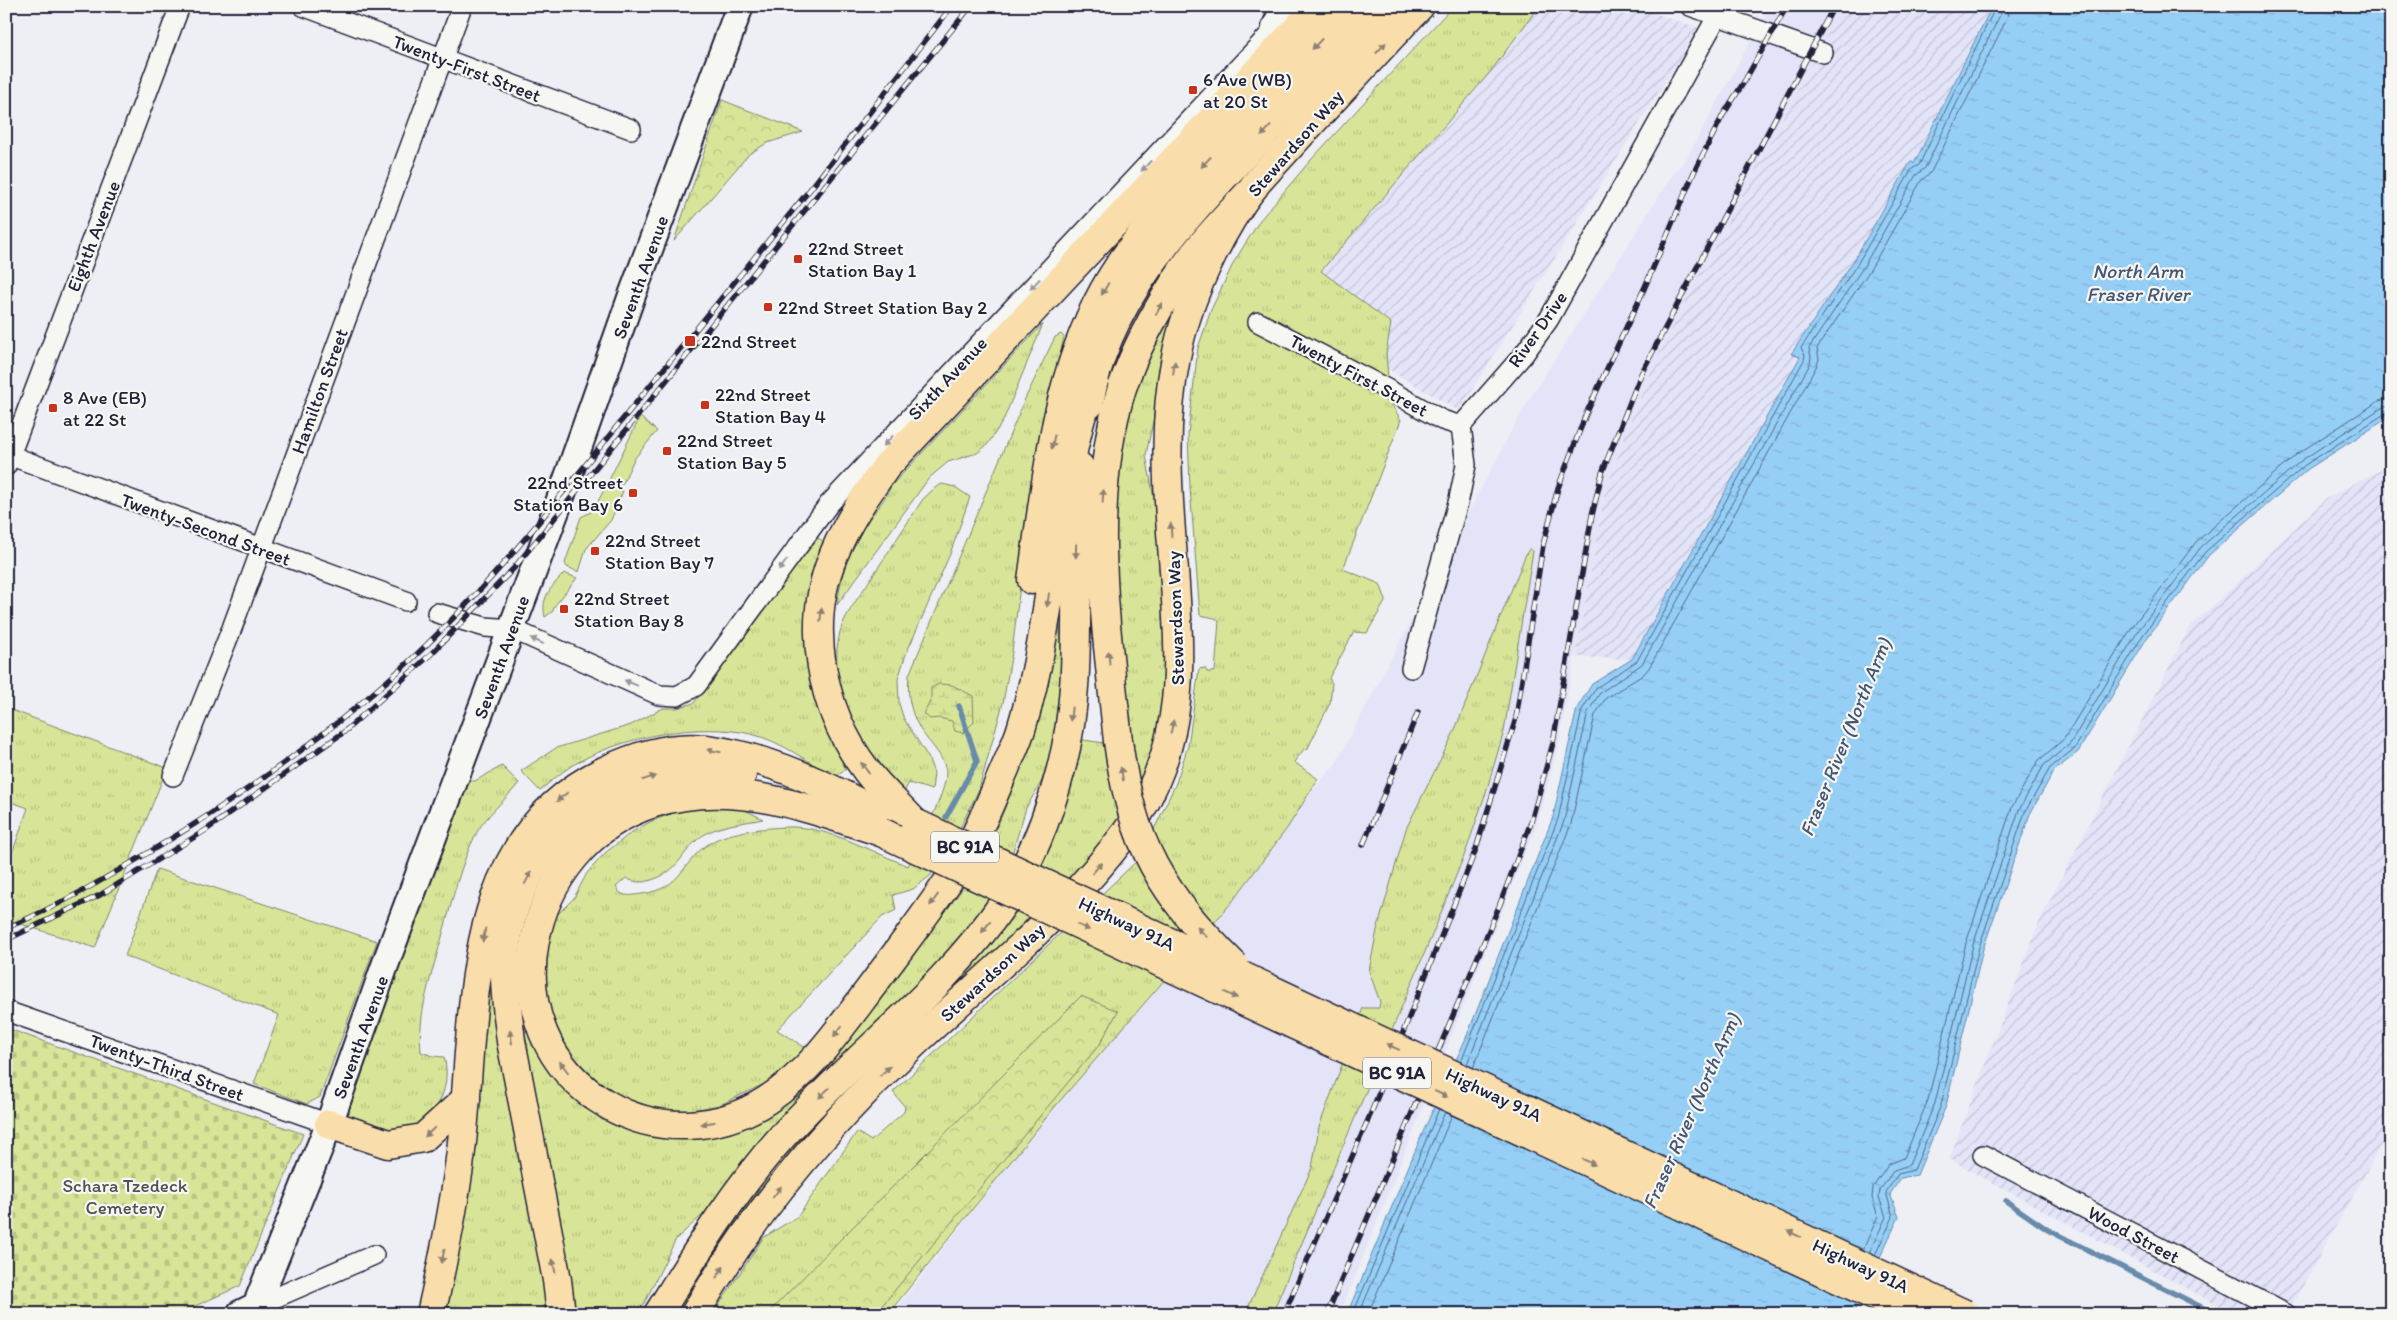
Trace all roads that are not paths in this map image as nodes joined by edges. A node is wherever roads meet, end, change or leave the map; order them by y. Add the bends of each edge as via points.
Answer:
1 (180, 6) edge
2 (303, 6) edge
3 (462, 6) edge
4 (740, 6) edge
5 (1296, 6) edge
6 (1318, 6) edge
7 (1348, 6) edge
8 (1383, 6) edge
9 (1420, 6) edge
10 (1690, 6) edge
11 (1721, 11) edge
12 (1280, 17) edge
13 (1823, 53) dead end
14 (443, 58) junction
15 (631, 129) dead end
16 (1254, 187) junction
17 (1258, 322) dead end
18 (1092, 381) junction
19 (1461, 426) junction
20 (8, 459) edge
21 (261, 550) junction
22 (406, 602) dead end
23 (437, 613) dead end
24 (512, 629) junction
25 (1411, 668) dead end
26 (173, 776) dead end
27 (986, 814) junction
28 (896, 819) junction
29 (1249, 979) junction
30 (6, 1011) edge
31 (466, 1099) junction
32 (329, 1124) junction
33 (1983, 1155) dead end
34 (374, 1255) dead end
35 (250, 1311) edge
36 (431, 1314) edge
37 (561, 1314) edge
38 (658, 1314) edge
39 (695, 1314) edge
40 (1913, 1314) edge
41 (1965, 1314) edge
42 (2286, 1314) edge

1 - 20 street, Eighth Avenue
2 - 14 street, Twenty-First Street
3 - 14 street, Hamilton Street
4 - 24 street, Seventh Avenue
5 - 12 street, Sixth Avenue
28 -> 6 main road via 843,734 824,678 820,654 823,592 833,556 850,520 886,467
7 -> 27 main road via 1340,19 1167,204 1121,264 1103,292 1088,325 1075,356 1050,454 1010,727
8 -> 18 main road, Stewardson Way via 1182,223 1144,275 1114,325
16 -> 9 main road, Stewardson Way
10 - 11 street
11 - 13 street
11 - 19 street, River Drive via 1549,319 1524,354
12 -> 24 street, Sixth Avenue via 829,504 696,686 677,696 659,695
14 - 15 street, Twenty-First Street
14 - 21 street, Hamilton Street
29 -> 16 main road, bridge via 1191,921 1158,875 1138,833 1129,804 1118,742 1102,543 1103,492 1110,439 1123,387 1136,355 1179,275
39 -> 16 main road, Stewardson Way via 748,1231 823,1135 874,1081 1002,966 1061,908 1138,815 1162,763 1178,691 1180,652 1167,449 1176,356 1193,299 1210,262
17 - 19 street, Twenty First Street via 1388,388 1442,420
18 -> 27 main road via 1078,423 1046,615 1021,729
18 -> 38 main road, Stewardson Way via 1077,498 1074,671 1068,737 1053,796 1036,844 1006,900 979,935 924,996 804,1113 758,1165 721,1214
19 - 25 street via 1466,465 1459,499
20 - 21 street, Twenty-Second Street
21 - 22 street, Twenty-Second Street
21 - 26 street, Hamilton Street
23 - 24 street via 484,627
24 - 32 street, Seventh Avenue via 389,954
27 -> 28 main road via 951,877 833,1038 788,1085 765,1101 723,1120 692,1125 662,1124 608,1106 570,1074 555,1054 535,1009 531,956 545,903 558,878 598,832 654,803 701,794 744,795
28 - 29 main road, Highway 91A / BC 91A, bridge
28 -> 31 main road via 761,760 704,749 647,754 592,777 567,793 544,812 523,839 504,872 486,919 478,965
37 -> 28 main road via 511,1041 507,999 508,939 526,881 544,852 581,812 604,796 656,775 703,769 728,770 779,784 836,808
28 -> 40 main road, Highway 91A / BC 91A, bridge
41 -> 29 main road, Highway 91A / BC 91A, bridge
30 - 32 street, Twenty-Third Street
31 -> 32 main road via 423,1138 388,1144
31 -> 36 main road via 458,1179
32 - 35 street, Seventh Avenue
33 - 42 street, Wood Street
34 - 35 street

